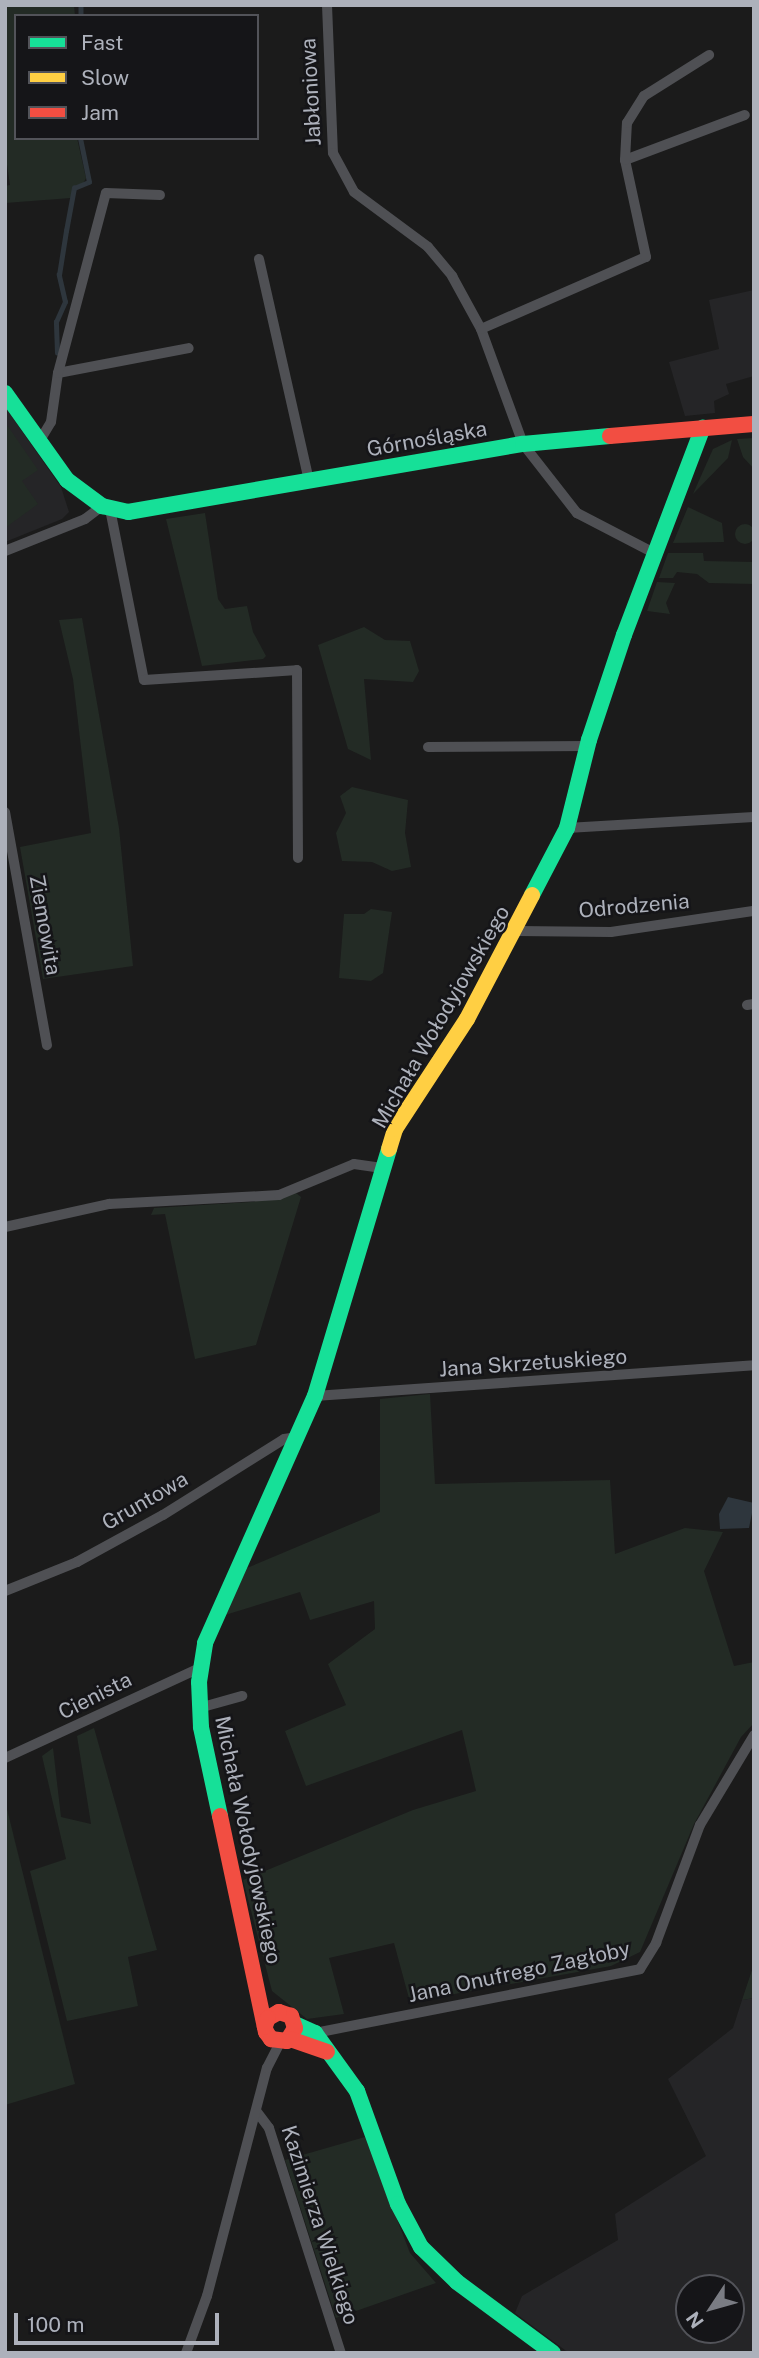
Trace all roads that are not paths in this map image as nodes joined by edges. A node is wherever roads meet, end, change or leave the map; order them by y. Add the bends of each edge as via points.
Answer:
1 (327, 5) edge
2 (709, 55) dead end
3 (745, 115) dead end
4 (625, 160) junction
5 (160, 195) dead end
6 (260, 259) dead end
7 (481, 329) junction
8 (189, 348) dead end
9 (58, 373) junction
10 (5, 393) edge
11 (754, 424) edge
12 (703, 427) junction
13 (39, 442) junction
14 (523, 444) junction
15 (309, 480) junction
16 (106, 508) junction
17 (5, 551) edge
18 (656, 554) junction
19 (587, 746) junction
20 (428, 747) dead end
21 (5, 812) edge
22 (754, 817) edge
23 (567, 828) junction
24 (298, 858) dead end
25 (754, 911) edge
26 (517, 931) junction
27 (47, 1045) dead end
28 (384, 1168) junction
29 (5, 1227) edge
30 (754, 1365) edge
31 (315, 1396) junction
32 (298, 1437) junction
33 (5, 1591) edge
34 (200, 1668) junction
35 (242, 1696) dead end
36 (199, 1708) junction
37 (754, 1735) edge
38 (5, 1758) edge
39 (256, 1980) junction
40 (279, 2012) junction
41 (266, 2029) junction
42 (315, 2033) junction
43 (288, 2035) junction
44 (327, 2052) junction
45 (267, 2068) junction
46 (257, 2112) junction
47 (186, 2353) edge
48 (341, 2353) edge
49 (553, 2353) edge

1 - 7 street, Jabłoniowa via 333,153 354,192 428,247 452,275
2 - 4 street via 644,96 627,123
3 - 4 street
4 - 7 street via 646,257
5 - 9 street via 106,193
6 - 15 street
7 - 14 street, Jabłoniowa
8 - 9 street
9 - 13 street via 51,422
10 - 13 street
11 - 12 street, Górnośląska
12 - 14 street, Górnośląska
12 - 18 street, Michała Wołodyjowskiego
13 - 16 street via 67,480
14 - 15 street, Górnośląska
14 - 18 street, Jabłoniowa via 577,513
15 - 16 street, Górnośląska via 153,509
16 - 17 street
16 - 24 street via 144,680 297,670
18 - 19 street, Michała Wołodyjowskiego
19 - 20 street
19 - 23 street, Michała Wołodyjowskiego
21 - 27 street, Ziemowita
22 - 23 street
23 - 26 street, Michała Wołodyjowskiego
25 - 26 street, Odrodzenia via 611,932
26 - 28 street, Michała Wołodyjowskiego via 467,1019 395,1129
28 - 29 street via 354,1164 279,1195 109,1204
28 - 31 street, Michała Wołodyjowskiego
30 - 31 street, Jana Skrzetuskiego
31 - 32 street, Michała Wołodyjowskiego
32 - 33 street, Gruntowa via 286,1438 77,1562
32 - 34 street, Michała Wołodyjowskiego via 212,1620
34 - 36 street, Michała Wołodyjowskiego
34 - 38 street, Cienista
35 - 36 street, Michała Wołodyjowskiego
36 - 39 street, Michała Wołodyjowskiego
37 - 42 street, Jana Onufrego Zagłoby via 700,1825 656,1943 640,1969
39 - 40 street, Michała Wołodyjowskiego
39 - 41 street, Michała Wołodyjowskiego
40 - 41 street via 271,2015
40 - 43 street, Michała Wołodyjowskiego via 288,2014
41 - 43 street
41 - 45 street
42 - 43 street
42 - 44 street
43 - 44 street
43 - 45 street
44 - 49 street via 362,2101 398,2204 421,2248 457,2282
45 - 46 street
46 - 47 street via 203,2309
46 - 48 street, Kazimierza Wielkiego via 269,2127

